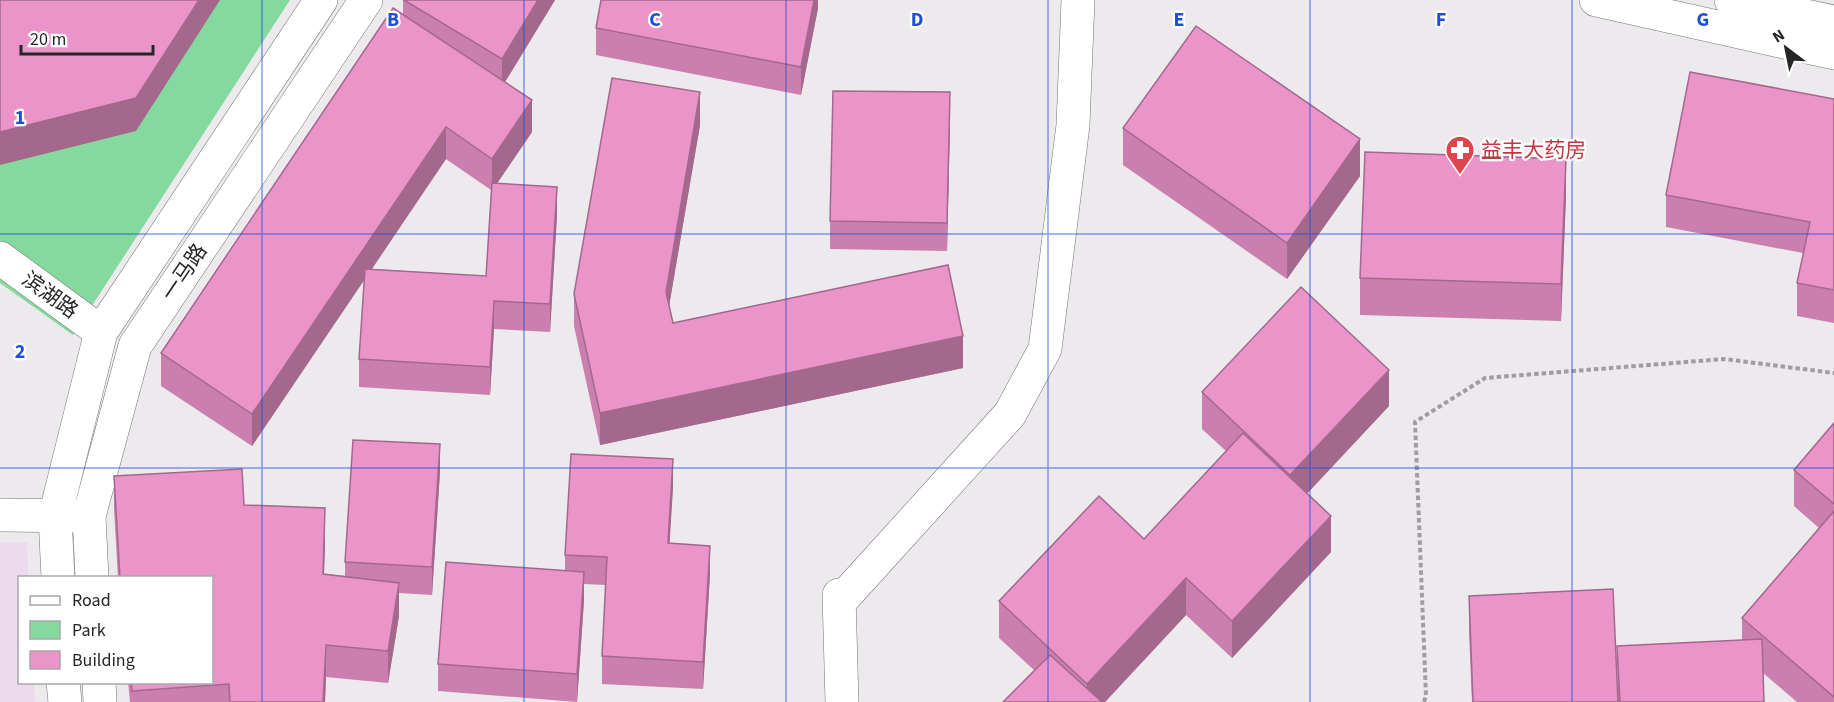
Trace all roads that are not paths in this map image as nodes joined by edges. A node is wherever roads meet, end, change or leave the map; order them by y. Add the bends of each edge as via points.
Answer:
1 (321, 0) edge
2 (366, 0) edge
3 (1078, 0) edge
4 (1596, 0) edge
5 (1731, 0) edge
6 (1834, 22) edge
7 (1834, 53) edge
8 (0, 258) edge
9 (101, 332) junction
10 (0, 515) edge
11 (54, 516) junction
12 (89, 516) junction
13 (58, 576) edge
14 (93, 576) edge
15 (63, 684) edge
16 (99, 684) edge
17 (64, 702) edge
18 (100, 702) edge
19 (842, 702) edge

1 - 9 main road, 一马路
2 - 12 main road, 一马路 via 135,345
3 - 19 main road via 1073,125 1045,349 1010,414 845,596 839,595
4 - 7 main road
5 - 6 main road
8 - 9 main road, 滨湖路
9 - 11 main road, 一马路
10 - 11 main road
11 - 12 main road
11 - 13 main road, 一马路
12 - 14 main road, 一马路
15 - 17 main road
16 - 18 main road

